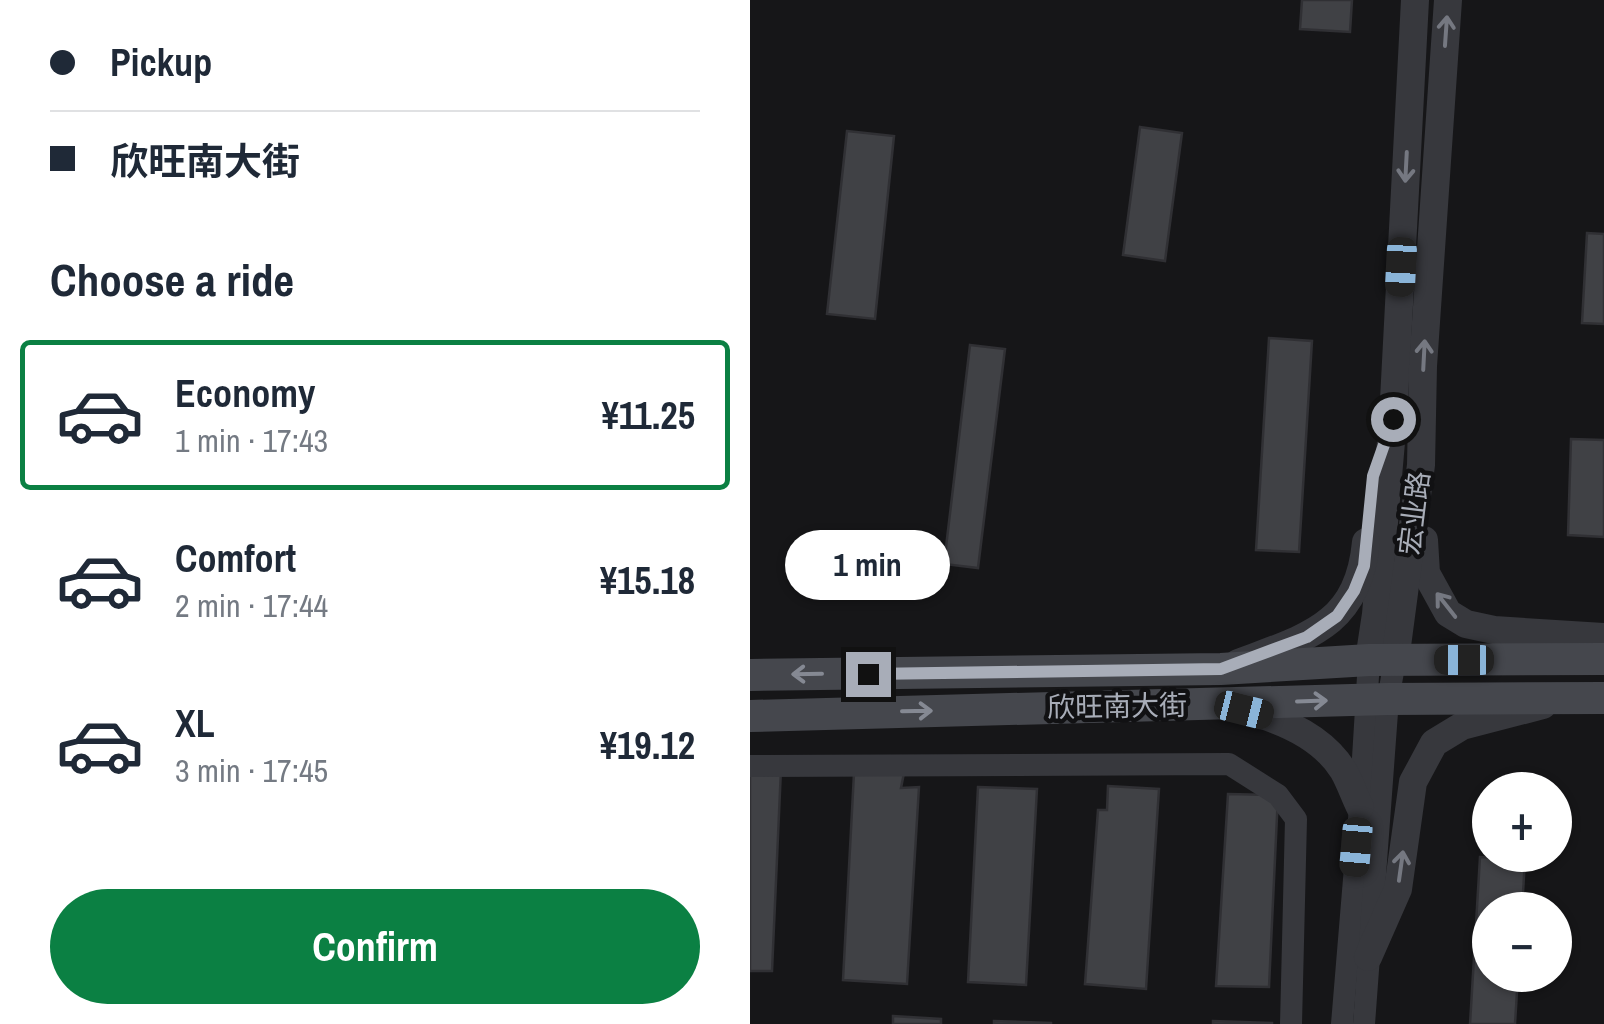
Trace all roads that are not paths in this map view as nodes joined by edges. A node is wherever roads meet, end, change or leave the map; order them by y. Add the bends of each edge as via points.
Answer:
1 (1415, 0) edge
2 (1448, 0) edge
3 (1393, 419) junction
4 (1421, 465) junction
5 (1604, 638) edge
6 (1604, 659) edge
7 (1382, 661) junction
8 (1221, 669) junction
9 (750, 675) edge
10 (1565, 698) junction
11 (1604, 698) edge
12 (1377, 699) junction
13 (1219, 704) junction
14 (750, 716) edge
15 (750, 766) edge
16 (1360, 807) junction
17 (1360, 963) junction
18 (1290, 1024) edge
19 (1342, 1024) edge
20 (1364, 1024) edge

1 -> 3 street, 宏业路
4 -> 2 street, 宏业路
3 - 7 street, 宏业路 via 1376,614
3 - 8 street via 1373,476 1364,566 1337,616 1307,637
5 -> 4 street via 1494,630 1448,613 1426,573
4 - 7 street, 宏业路
6 - 7 main road, 欣旺南大街
7 - 8 main road, 欣旺南大街
7 - 12 street, 宏业路
8 -> 9 main road, 欣旺南大街
10 - 11 main road, 欣旺南大街
10 - 12 main road, 欣旺南大街
17 -> 10 street via 1398,889 1413,782 1434,743 1462,726
13 -> 12 main road, 欣旺南大街
12 - 16 street, 宏业路
12 - 17 street, 宏业路
14 -> 13 main road, 欣旺南大街
13 - 16 street via 1270,716 1312,738 1342,768
15 - 18 street via 1230,764 1278,796 1296,819
16 - 17 street, 宏业路
17 - 19 street, 宏业路
17 - 20 street, 宏业路

